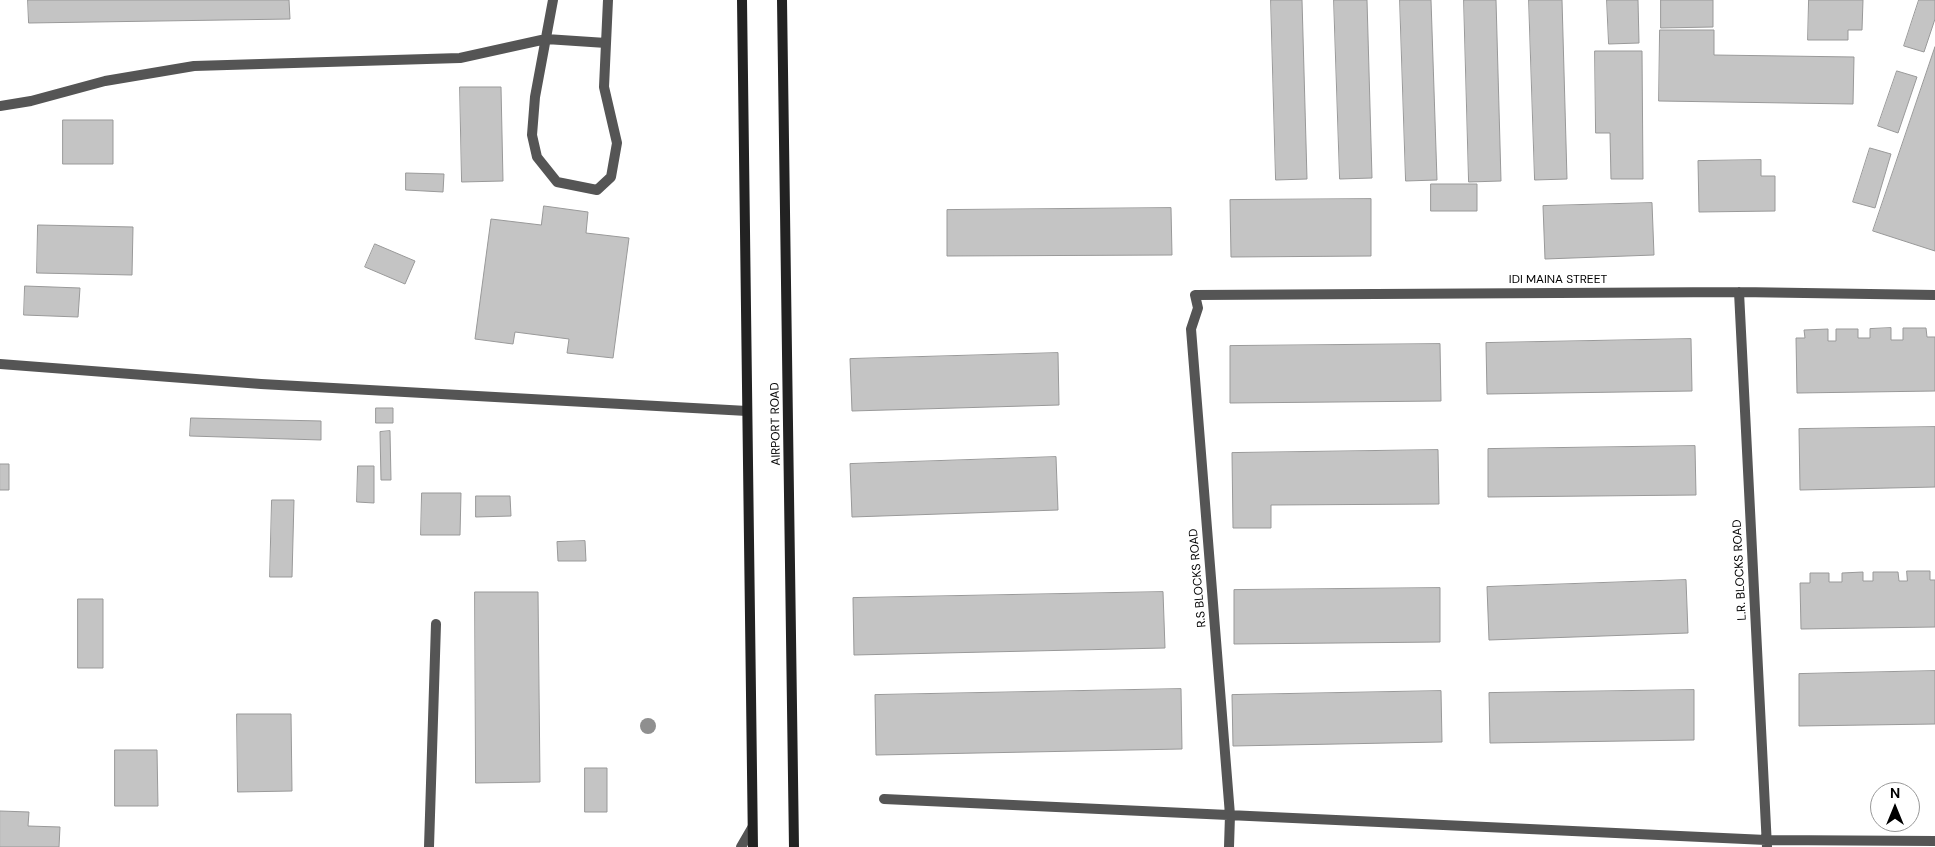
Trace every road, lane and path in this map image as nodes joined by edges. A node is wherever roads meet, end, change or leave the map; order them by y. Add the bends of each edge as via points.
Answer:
1 (554, 0) edge
2 (608, 0) edge
3 (742, 0) edge
4 (782, 0) edge
5 (546, 39) junction
6 (606, 43) junction
7 (0, 106) edge
8 (1739, 292) junction
9 (1935, 295) edge
10 (1198, 308) joint
11 (0, 364) edge
12 (747, 411) junction
13 (436, 624) dead end
14 (884, 799) dead end
15 (1230, 815) junction
16 (752, 828) junction
17 (1935, 841) edge
18 (1766, 844) edge
19 (429, 847) edge
20 (741, 847) edge
21 (753, 847) edge
22 (794, 847) edge
23 (1229, 847) edge

1 - 5 lane
2 - 6 lane
3 - 12 main road
4 - 22 main road, AIRPORT ROAD
5 - 6 lane
5 - 6 lane via 535,97 532,135 536,157 557,182 597,190 611,177 617,143 604,87
5 - 7 lane via 460,58 194,66
8 - 9 lane, IDI MAINA STREET
8 - 10 lane, IDI MAINA STREET via 1195,295
8 - 18 lane, L.R. BLOCKS ROAD
10 - 15 lane, R.S BLOCKS ROAD via 1191,329
11 - 12 lane via 271,384
12 - 16 main road
13 - 19 lane
14 - 15 lane
15 - 18 lane
15 - 23 lane, R.S BLOCKS ROAD
16 - 20 lane
16 - 21 main road
17 - 18 lane

